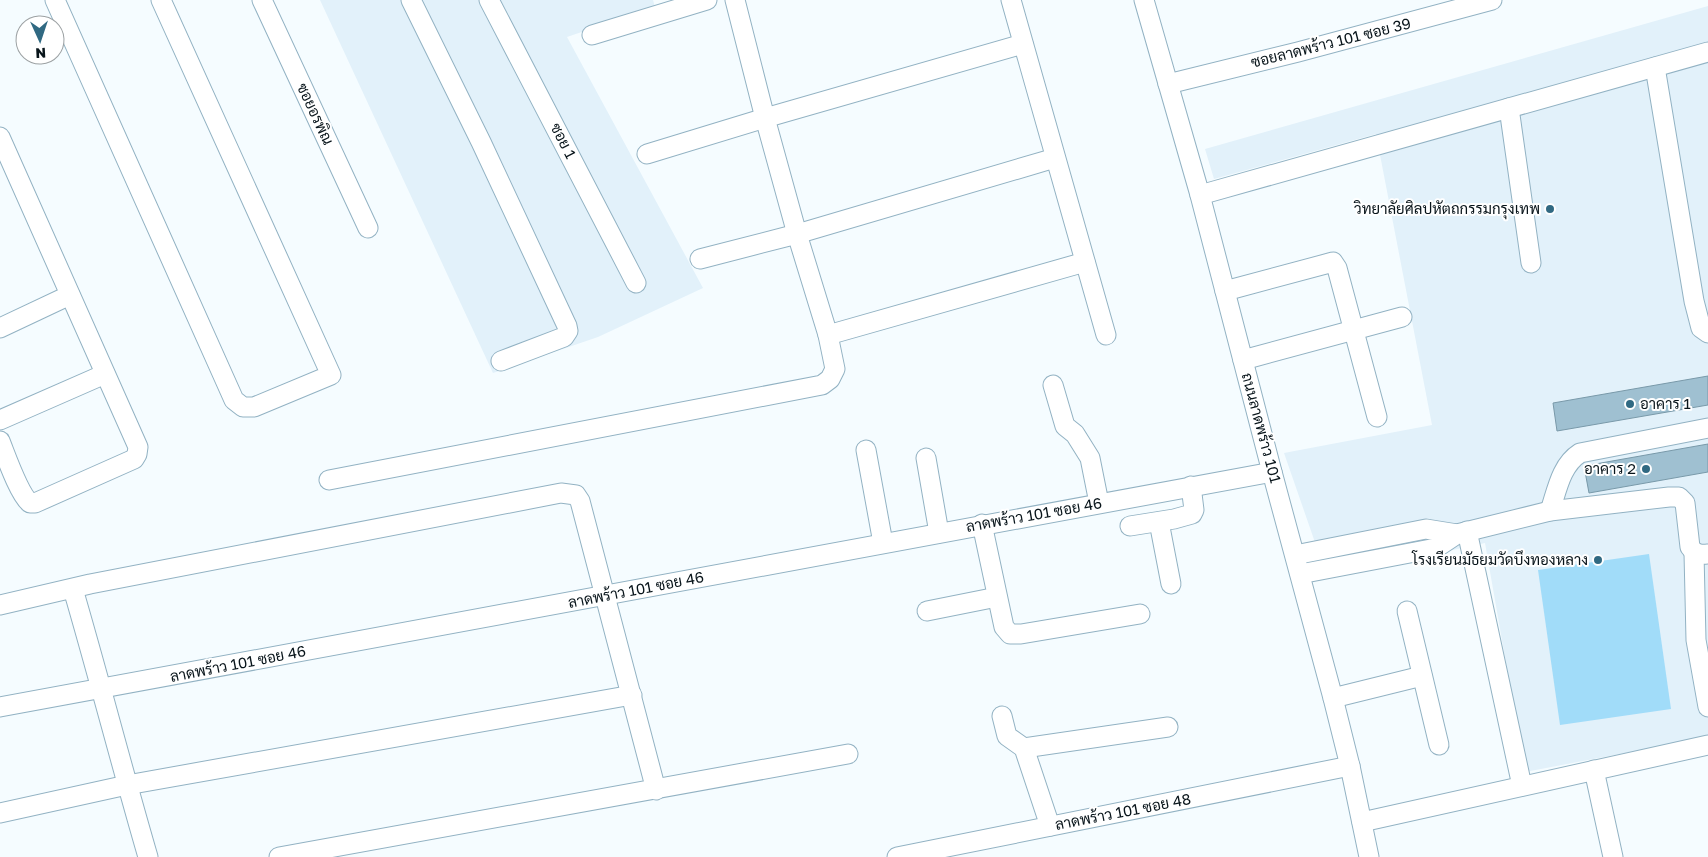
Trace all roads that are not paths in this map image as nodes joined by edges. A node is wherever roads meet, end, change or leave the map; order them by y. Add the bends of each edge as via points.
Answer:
1 (55, 0) edge
2 (161, 0) edge
3 (262, 0) edge
4 (411, 0) edge
5 (489, 0) edge
6 (707, 0) edge
7 (735, 0) edge
8 (1011, 0) edge
9 (1144, 0) edge
10 (1492, 0) edge
11 (592, 35) dead end
12 (1023, 44) junction
13 (1708, 52) edge
14 (1655, 66) junction
15 (1168, 84) junction
16 (1509, 108) junction
17 (764, 118) junction
18 (0, 137) edge
19 (647, 154) dead end
20 (1055, 158) junction
21 (1200, 195) junction
22 (368, 228) dead end
23 (797, 234) junction
24 (700, 259) dead end
25 (1085, 262) junction
26 (1531, 263) dead end
27 (636, 283) dead end
28 (1225, 291) junction
29 (70, 295) junction
30 (1402, 317) dead end
31 (0, 328) edge
32 (1354, 330) junction
33 (1708, 333) edge
34 (828, 335) junction
35 (1106, 335) dead end
36 (1243, 360) junction
37 (501, 361) dead end
38 (105, 374) junction
39 (1053, 385) dead end
40 (1377, 417) dead end
41 (0, 420) edge
42 (1708, 428) edge
43 (0, 441) edge
44 (866, 450) dead end
45 (926, 458) dead end
46 (1272, 472) junction
47 (329, 480) dead end
48 (1190, 486) junction
49 (1099, 503) junction
50 (1550, 511) junction
51 (1159, 522) junction
52 (982, 524) junction
53 (1130, 526) dead end
54 (1462, 532) junction
55 (939, 533) junction
56 (883, 543) junction
57 (1701, 553) edge
58 (1295, 554) junction
59 (1300, 574) junction
60 (1171, 584) dead end
61 (72, 589) junction
62 (605, 596) junction
63 (998, 597) junction
64 (0, 605) edge
65 (927, 611) dead end
66 (1407, 611) dead end
67 (1140, 614) dead end
68 (1422, 676) junction
69 (102, 689) junction
70 (632, 695) junction
71 (1333, 698) junction
72 (0, 707) edge
73 (1708, 707) edge
74 (1002, 716) dead end
75 (1168, 727) dead end
76 (1439, 745) dead end
77 (1708, 745) edge
78 (1024, 748) junction
79 (848, 754) dead end
80 (1350, 766) junction
81 (1594, 770) junction
82 (127, 785) junction
83 (1522, 786) junction
84 (656, 790) junction
85 (0, 813) edge
86 (1362, 822) junction
87 (1050, 826) junction
88 (148, 857) edge
89 (279, 857) edge
90 (897, 857) edge
91 (1369, 857) edge
92 (1613, 857) edge

1 - 2 street via 234,400 243,408 254,407 331,376
3 - 22 street, ซอยอรพิณ
4 - 37 street via 567,326 564,337
5 - 27 street, ซอย 1
6 - 11 street
7 - 17 street
8 - 12 street
9 - 15 street, ถนนลาดพร้าว 101
10 - 15 street, ซอยลาดพร้าว 101 ซอย 39
12 - 17 street
12 - 20 street
13 - 14 street
14 - 16 street
14 - 33 street via 1694,301 1701,328
15 - 21 street, ถนนลาดพร้าว 101
16 - 21 street
16 - 26 street
17 - 19 street
17 - 23 street
18 - 29 street
20 - 23 street
20 - 25 street
21 - 28 street, ถนนลาดพร้าว 101
23 - 24 street
23 - 34 street
25 - 34 street
25 - 35 street
28 - 32 street via 1333,262
28 - 36 street, ถนนลาดพร้าว 101
29 - 31 street
29 - 38 street
30 - 32 street
32 - 36 street
32 - 40 street
34 - 47 street via 835,369 822,385
36 - 46 street, ถนนลาดพร้าว 101
38 - 41 street
38 - 43 street via 138,447 134,459 30,503 20,489
39 - 49 street via 1065,426 1075,434 1090,458
42 - 50 street via 1580,452 1566,464
44 - 56 street
45 - 55 street
46 - 48 street, ลาดพร้าว 101 ซอย 46
46 - 58 street, ถนนลาดพร้าว 101
48 - 49 street, ลาดพร้าว 101 ซอย 46
48 - 51 street via 1192,514
49 - 52 street, ลาดพร้าว 101 ซอย 46
50 - 54 street
50 - 57 street via 1679,497 1685,502 1690,547
51 - 53 street
51 - 60 street
52 - 55 street, ลาดพร้าว 101 ซอย 46
52 - 63 street
54 - 58 street via 1426,529
54 - 59 street via 1436,548
54 - 83 street
55 - 56 street, ลาดพร้าว 101 ซอย 46
56 - 62 street, ลาดพร้าว 101 ซอย 46
57 - 73 street via 1696,640
58 - 59 street, ถนนลาดพร้าว 101
59 - 71 street, ถนนลาดพร้าว 101
61 - 62 street via 560,493 576,495 580,501
61 - 64 street
61 - 69 street
62 - 69 street, ลาดพร้าว 101 ซอย 46
62 - 70 street
63 - 65 street
63 - 67 street via 1004,627 1012,634
66 - 68 street
68 - 71 street
68 - 76 street
69 - 72 street, ลาดพร้าว 101 ซอย 46
69 - 82 street
70 - 82 street
70 - 84 street
71 - 80 street, ถนนลาดพร้าว 101
74 - 78 street via 1008,736
75 - 78 street
77 - 81 street
78 - 87 street
79 - 84 street
80 - 86 street, ถนนลาดพร้าว 101
80 - 87 street, ลาดพร้าว 101 ซอย 48
81 - 83 street
81 - 92 street
82 - 85 street
82 - 88 street
83 - 86 street
84 - 89 street
86 - 91 street, ถนนลาดพร้าว 101
87 - 90 street, ลาดพร้าว 101 ซอย 48

